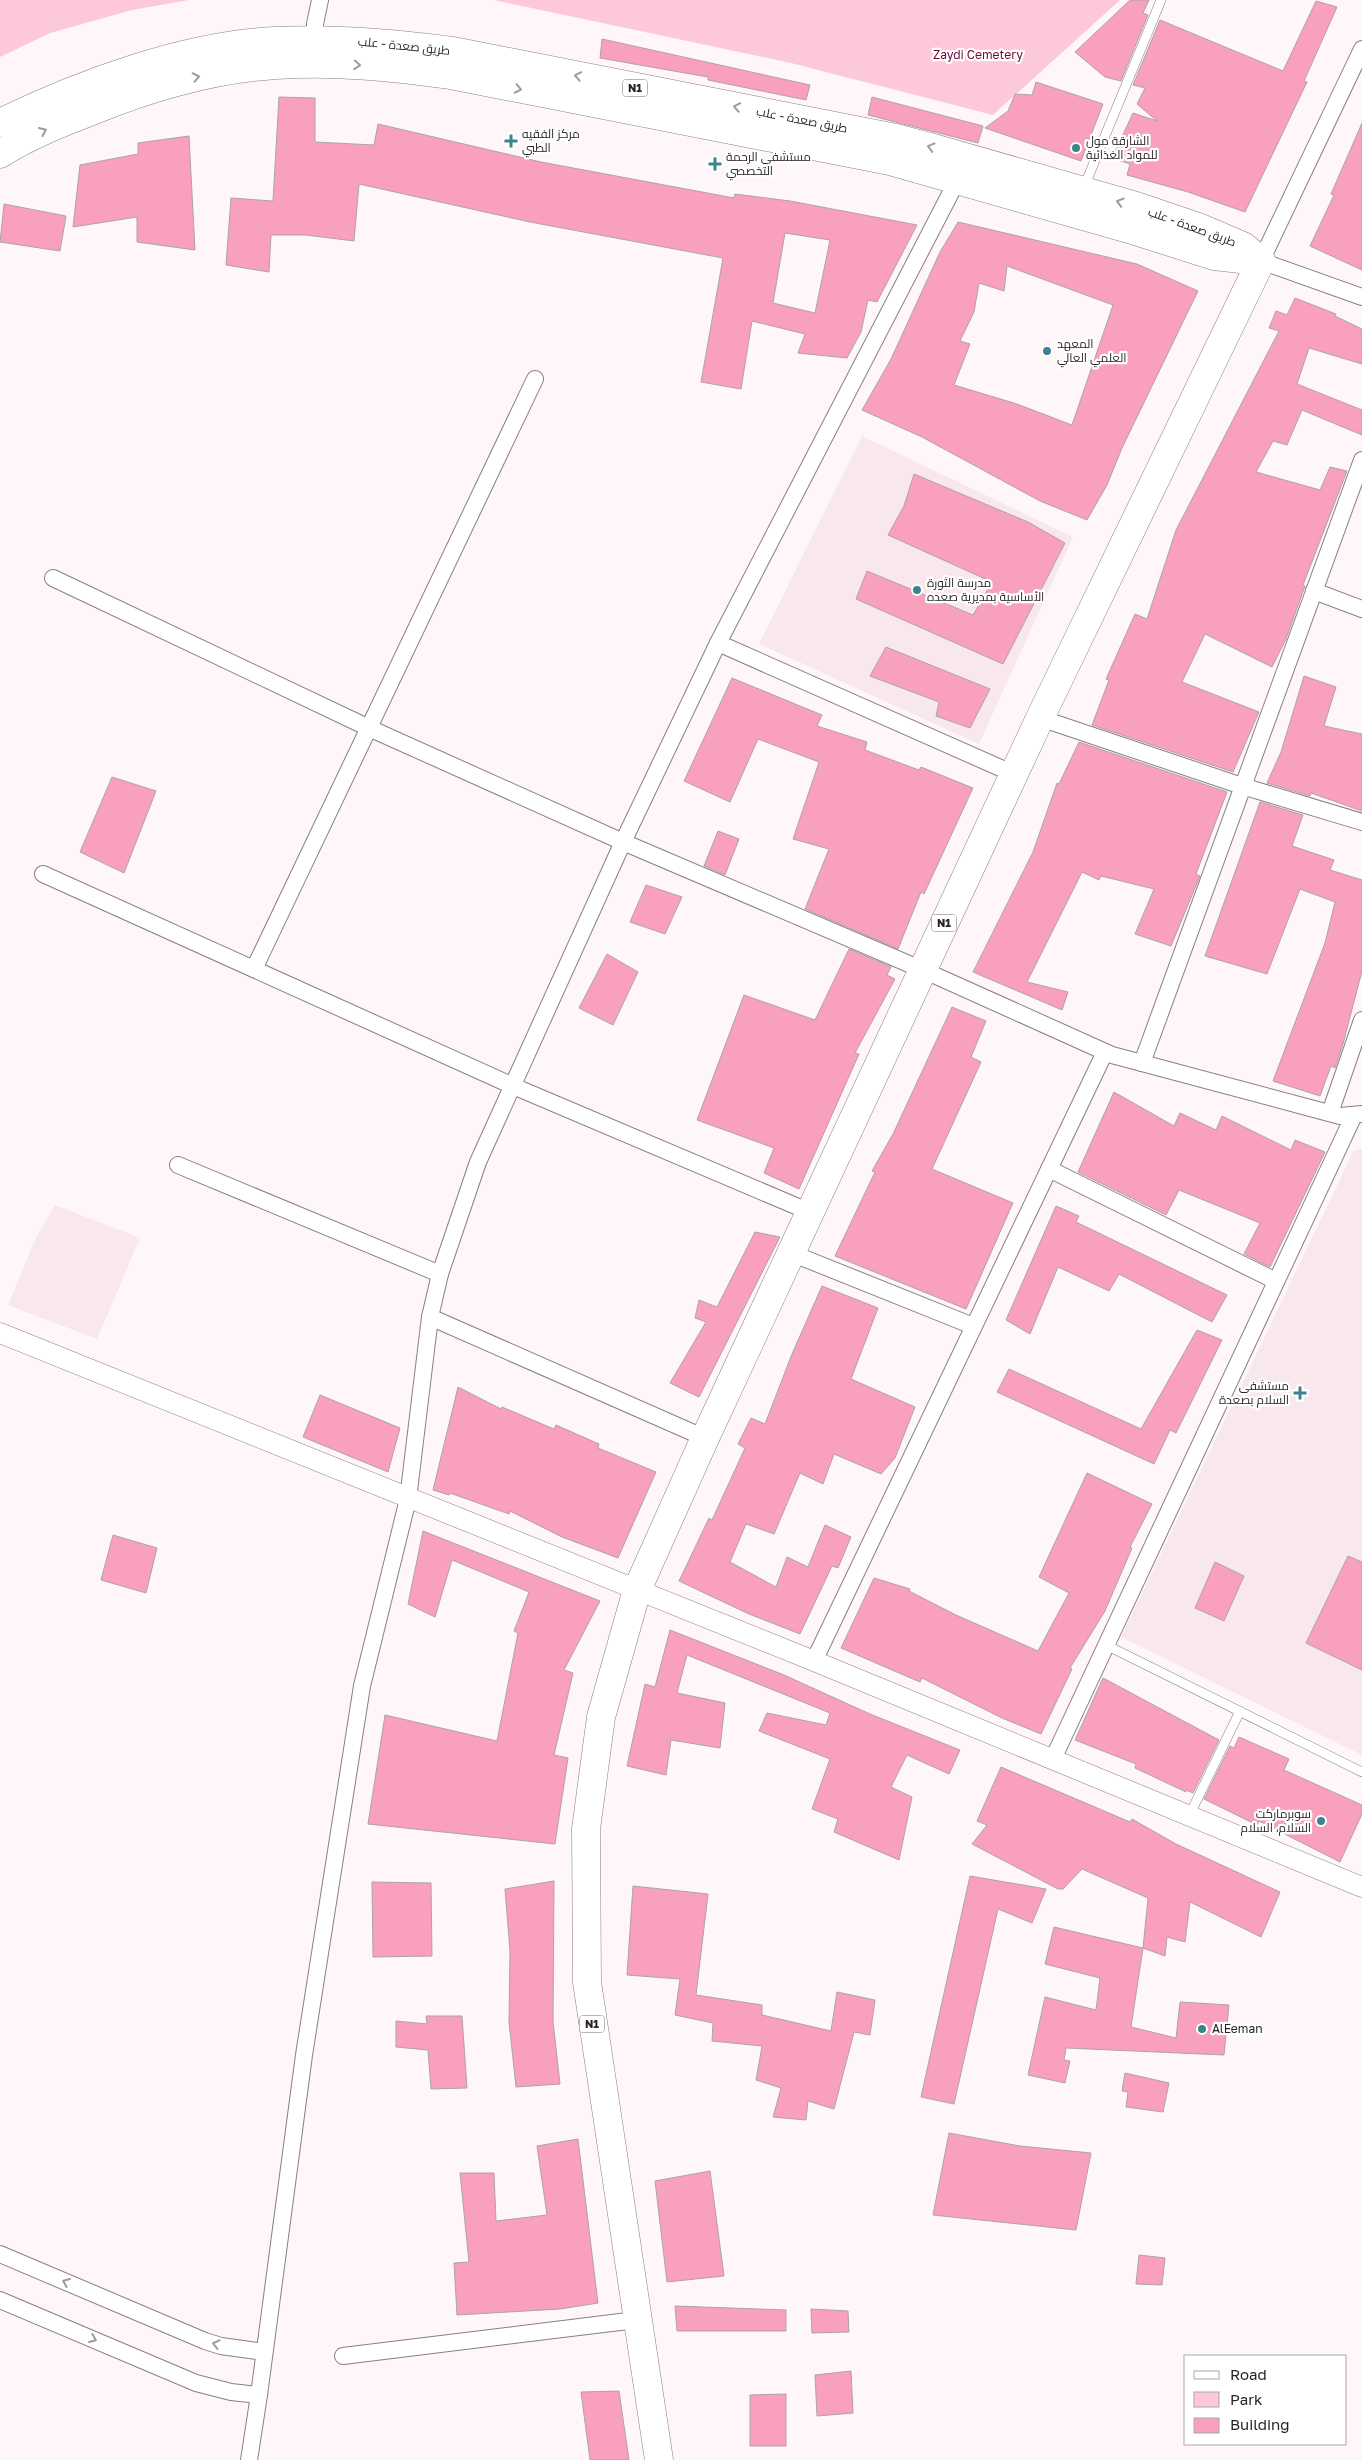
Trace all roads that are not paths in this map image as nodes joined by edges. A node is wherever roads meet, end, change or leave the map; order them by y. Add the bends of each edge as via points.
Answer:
1 (320, 0) edge
2 (1161, 0) edge
3 (1362, 49) edge
4 (315, 52) junction
5 (0, 123) edge
6 (2, 150) edge
7 (963, 168) junction
8 (1082, 191) junction
9 (1261, 261) junction
10 (1362, 297) edge
11 (535, 379) dead end
12 (1362, 460) edge
13 (53, 578) dead end
14 (1314, 591) junction
15 (1362, 609) edge
16 (718, 644) junction
17 (1040, 718) junction
18 (369, 728) junction
19 (1014, 774) junction
20 (1242, 786) junction
21 (1362, 822) edge
22 (623, 842) junction
23 (43, 874) dead end
24 (254, 968) junction
25 (922, 970) junction
26 (1362, 1020) edge
27 (1105, 1052) junction
28 (1142, 1063) junction
29 (513, 1086) junction
30 (1330, 1113) junction
31 (1358, 1115) edge
32 (178, 1165) dead end
33 (1049, 1169) junction
34 (810, 1212) junction
35 (791, 1253) junction
36 (440, 1274) junction
37 (1276, 1280) junction
38 (430, 1317) junction
39 (973, 1326) junction
40 (0, 1333) edge
41 (705, 1438) junction
42 (408, 1499) junction
43 (636, 1590) junction
44 (1106, 1645) junction
45 (814, 1661) junction
46 (1240, 1711) junction
47 (1053, 1759) junction
48 (1362, 1772) edge
49 (1189, 1816) junction
50 (1362, 1887) edge
51 (0, 2254) edge
52 (0, 2300) edge
53 (636, 2320) junction
54 (264, 2352) junction
55 (342, 2356) dead end
56 (259, 2395) junction
57 (249, 2460) edge
58 (659, 2460) edge

1 - 4 street
2 - 8 lane
3 - 9 street
4 - 5 highway, طريق صعدة - علب / N1 via 274,41 188,54 127,72
6 -> 4 highway, طريق صعدة - علب / N1 via 100,107 193,78 276,65
4 - 7 highway, طريق صعدة - علب / N1 via 384,44 453,51 896,138
7 - 8 highway, طريق صعدة - علب / N1
7 - 9 highway, طريق صعدة - علب / N1 via 1214,256
7 - 16 street
9 -> 8 highway, طريق صعدة - علب / N1 via 1243,246 1223,236
9 - 10 street
9 - 17 highway, N1
11 - 18 street
12 - 14 street
13 - 18 street
14 - 15 street
14 - 20 street
16 - 19 street
16 - 22 street
17 - 19 highway, N1
17 - 20 street
18 - 22 street
18 - 24 street
19 - 25 highway, N1
20 - 21 street
20 - 28 street
22 - 25 street
22 - 29 street
23 - 24 street
24 - 29 street
25 - 27 street
25 - 34 highway, N1
26 - 30 street
27 - 28 street
27 - 33 street
28 - 30 street
29 - 34 street
29 - 36 street via 478,1162
30 - 31 street
31 - 37 street
32 - 36 street
33 - 37 street
33 - 39 street
34 - 35 highway, N1
35 - 39 street
35 - 41 highway, N1
36 - 38 street
37 - 44 street
38 - 41 street
38 - 42 street
39 - 45 street
40 - 42 street
41 - 43 highway, N1
42 - 43 street
42 - 54 street via 362,1686 304,2055
43 - 45 street
43 - 53 highway, N1 via 601,1717 586,1829 586,1982
44 - 46 lane
44 - 47 street
45 - 47 street
46 - 48 lane
46 - 49 lane
47 - 49 street
49 - 50 street
54 -> 51 street via 205,2341
52 -> 56 street via 196,2383
53 - 55 street
53 - 58 highway, N1
54 - 56 street
56 - 57 street

